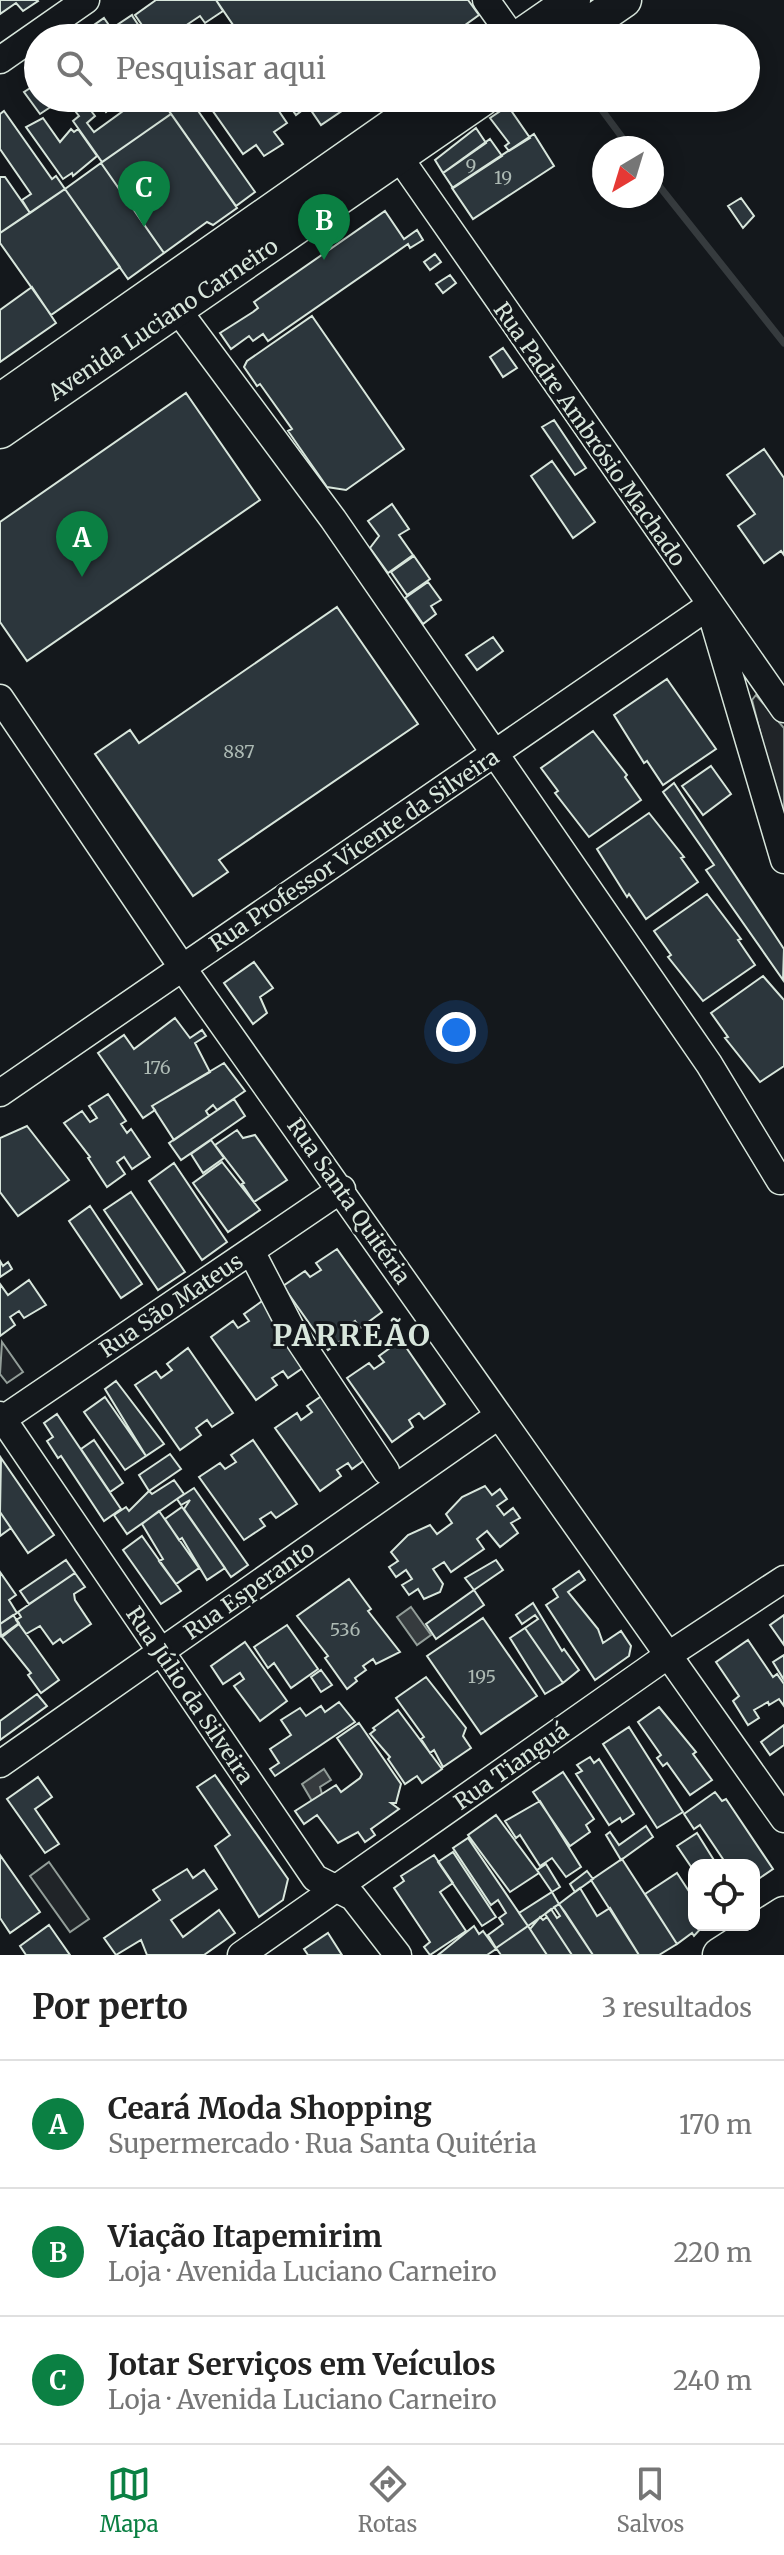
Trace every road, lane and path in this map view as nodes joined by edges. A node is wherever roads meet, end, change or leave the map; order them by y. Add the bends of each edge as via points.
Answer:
1 (86, 0) edge
2 (486, 0) edge
3 (624, 0) edge
4 (543, 22) edge
5 (52, 24) edge
6 (24, 43) edge
7 (0, 60) edge
8 (413, 112) edge
9 (463, 112) edge
10 (399, 157) junction
11 (177, 309) junction
12 (0, 401) edge
13 (0, 431) edge
14 (709, 606) junction
15 (0, 698) edge
16 (784, 709) edge
17 (493, 756) junction
18 (784, 860) edge
19 (182, 967) junction
20 (0, 1093) edge
21 (780, 1181) dead end
22 (342, 1189) junction
23 (251, 1251) junction
24 (498, 1416) junction
25 (1, 1418) edge
26 (386, 1471) dead end
27 (784, 1579) edge
28 (161, 1651) junction
29 (667, 1656) junction
30 (0, 1764) edge
31 (784, 1819) edge
32 (337, 1888) junction
33 (784, 1914) edge
34 (784, 1944) edge
35 (241, 1955) edge
36 (398, 1955) edge
37 (720, 1955) edge
38 (768, 1955) edge

1 - 5 street
2 - 4 street
3 - 4 main road
6 - 7 street
8 - 12 main road, Avenida Luciano Carneiro
9 - 10 main road, Avenida Luciano Carneiro
10 - 11 main road, Avenida Luciano Carneiro
10 - 14 street, Rua Padre Ambrósio Machado
11 - 13 main road, Avenida Luciano Carneiro
11 - 17 street via 333,519
14 - 16 street, Rua Padre Ambrósio Machado
14 - 17 street, Rua Professor Vicente da Silveira
14 - 18 street
15 - 19 street, Rua Santa Quitéria
17 - 19 street, Rua Professor Vicente da Silveira
17 - 21 street via 709,1064
19 - 20 street, Rua Professor Vicente da Silveira
19 - 22 street, Rua Santa Quitéria
22 - 23 street, Rua São Mateus
22 - 24 street, Rua Santa Quitéria
23 - 25 street, Rua São Mateus
23 - 26 street via 291,1328
24 - 28 street, Rua Esperanto
24 - 29 street, Rua Santa Quitéria
25 - 28 street, Rua Júlio da Silveira
27 - 29 street, Rua Tianguá
28 - 30 street, Rua Esperanto
28 - 32 street, Rua Júlio da Silveira via 315,1878
29 - 31 street, Rua Santa Quitéria
29 - 32 street, Rua Tianguá
32 - 35 street, Rua Tianguá
32 - 36 street, Rua Júlio da Silveira via 363,1907
33 - 37 main road
34 - 38 main road

